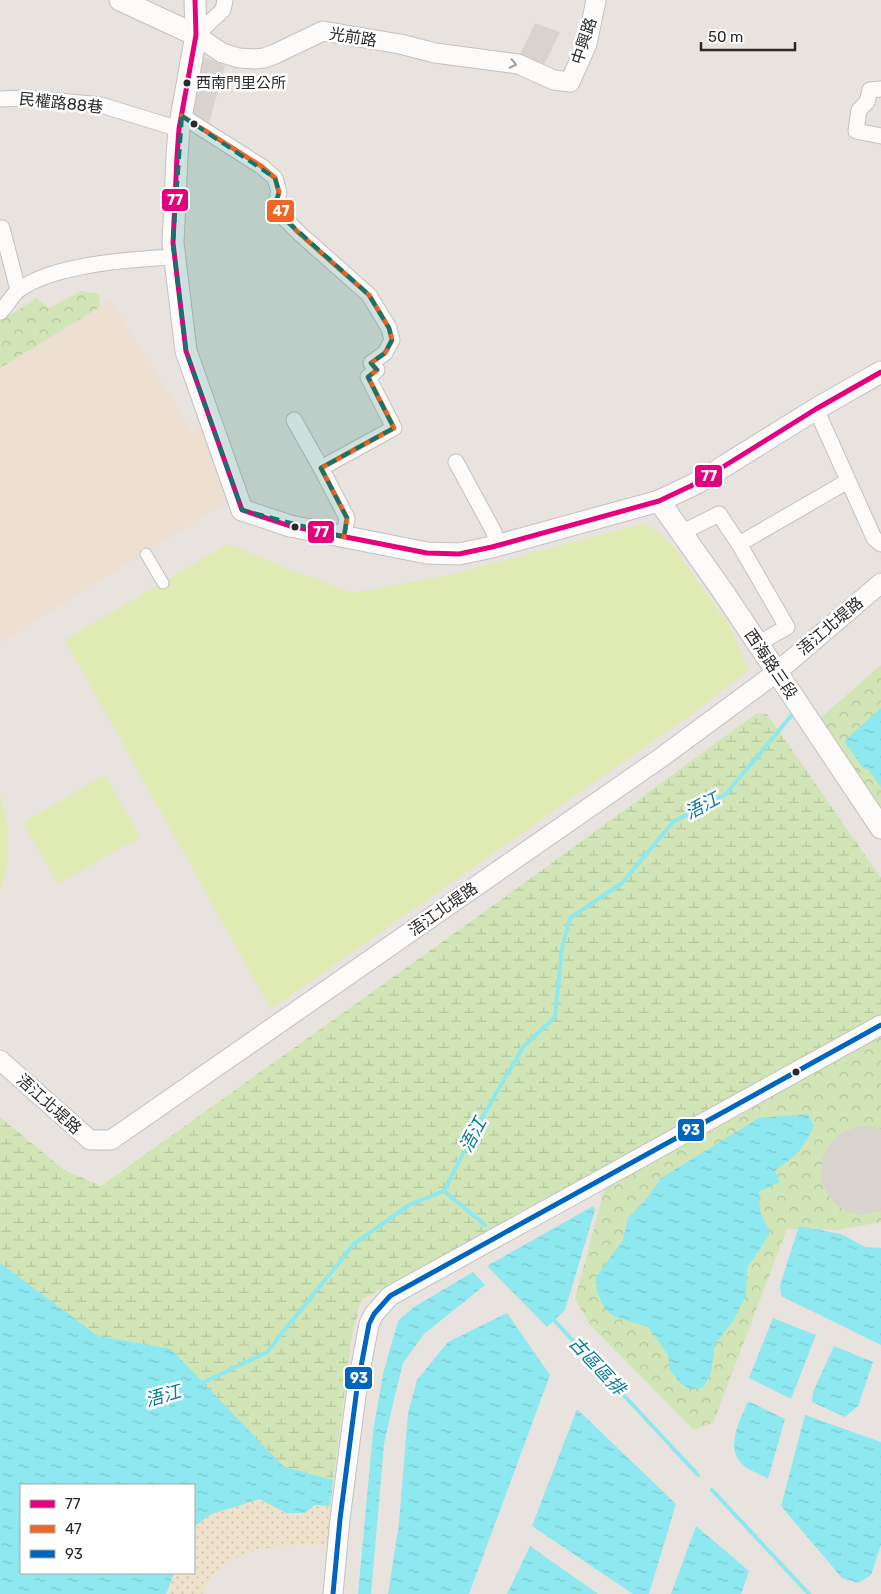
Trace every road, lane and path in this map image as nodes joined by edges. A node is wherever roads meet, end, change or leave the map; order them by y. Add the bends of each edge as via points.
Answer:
1 (120, 0) edge
2 (195, 0) edge
3 (225, 0) edge
4 (596, 0) edge
5 (196, 35) junction
6 (570, 82) joint
7 (881, 89) edge
8 (0, 99) edge
9 (181, 123) junction
10 (881, 136) edge
11 (2, 228) dead end
12 (174, 257) junction
13 (18, 290) junction
14 (0, 312) edge
15 (881, 372) edge
16 (816, 409) junction
17 (294, 420) dead end
18 (456, 462) dead end
19 (321, 468) junction
20 (848, 481) junction
21 (659, 501) junction
22 (681, 533) junction
23 (344, 537) junction
24 (739, 544) junction
25 (881, 544) edge
26 (497, 546) junction
27 (146, 554) dead end
28 (163, 583) dead end
29 (881, 583) edge
30 (758, 644) junction
31 (777, 672) junction
32 (881, 828) edge
33 (881, 1025) edge
34 (0, 1060) edge
35 (333, 1594) edge

1 - 5 main road, 光前路
2 - 5 main road
3 - 5 street via 223,10
4 - 6 street, 中興路 via 587,44
5 -> 6 street, 光前路 via 222,53 247,59 264,58 322,31 435,53 518,64 554,80
5 - 9 main road
7 - 10 street via 870,90 867,102 859,110 856,131
8 - 9 street, 民權路88巷 via 27,98 101,105
9 - 12 main road via 174,192
9 - 19 street, 民權路88巷 via 261,166 275,178 279,192 276,203 286,220 369,295 389,328 392,340 385,353 371,363 377,370 368,377 394,428
11 - 13 street
12 - 13 street via 81,267 39,278
12 - 23 main road via 186,351 242,510 290,526
13 - 14 street
15 - 16 main road
16 - 20 street
16 - 21 main road via 697,483
17 - 19 street
18 - 26 street via 494,532
19 - 23 street via 347,518
20 - 24 street
20 - 25 street via 874,538
21 - 22 main road, 西海路三段
21 - 26 main road
22 - 24 street via 719,514
22 - 30 main road, 西海路三段
23 - 26 main road via 436,554 459,554
24 - 30 street via 787,627
27 - 28 street
29 - 31 street, 浯江北堤路
30 - 31 main road, 西海路三段
31 - 32 main road, 西海路三段
31 - 34 street, 浯江北堤路 via 662,758 112,1140 90,1140
33 - 35 street via 390,1296 369,1324 357,1388

